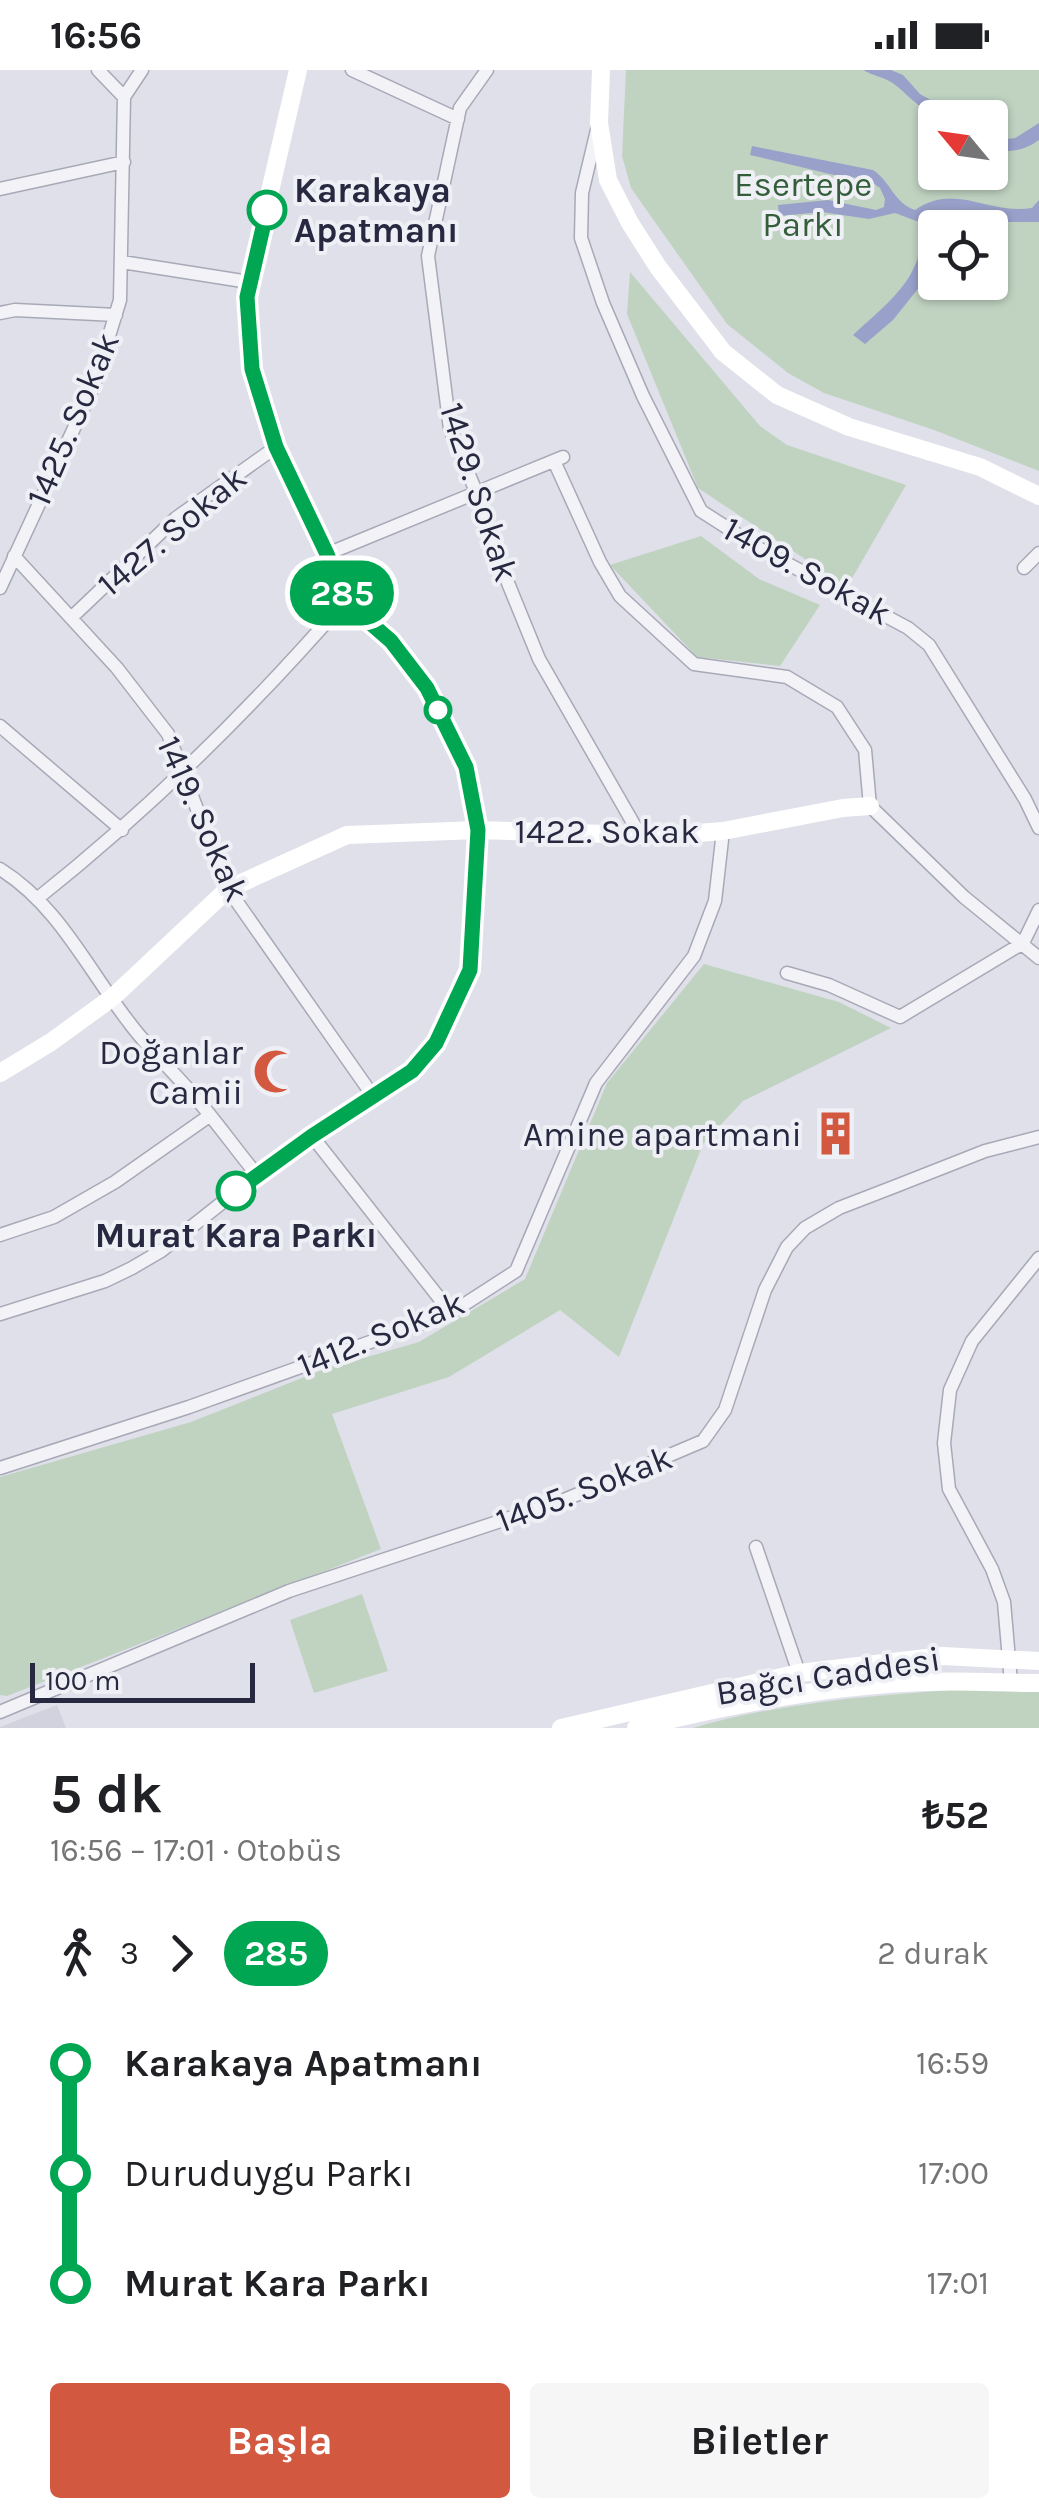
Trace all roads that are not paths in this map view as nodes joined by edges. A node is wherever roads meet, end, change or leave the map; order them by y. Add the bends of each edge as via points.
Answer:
1 (98, 70) edge
2 (142, 70) edge
3 (298, 70) edge
4 (352, 70) edge
5 (487, 70) edge
6 (601, 70) edge
7 (124, 98) junction
8 (458, 119) junction
9 (598, 123) junction
10 (124, 162) junction
11 (0, 189) edge
12 (122, 262) junction
13 (249, 282) junction
14 (0, 313) edge
15 (116, 315) junction
16 (276, 447) junction
17 (478, 494) junction
18 (1039, 496) edge
19 (327, 554) junction
20 (1039, 554) edge
21 (14, 556) junction
22 (1024, 568) dead end
23 (0, 588) edge
24 (345, 601) junction
25 (71, 618) junction
26 (0, 726) edge
27 (185, 772) junction
28 (870, 806) junction
29 (1039, 828) edge
30 (122, 830) junction
31 (478, 830) junction
32 (723, 831) junction
33 (640, 835) junction
34 (0, 868) edge
35 (228, 890) junction
36 (38, 898) junction
37 (1039, 910) edge
38 (1023, 943) junction
39 (1039, 958) edge
40 (788, 973) dead end
41 (113, 997) junction
42 (0, 1074) edge
43 (373, 1096) junction
44 (209, 1116) junction
45 (312, 1136) junction
46 (1039, 1137) edge
47 (256, 1175) junction
48 (0, 1235) edge
49 (1039, 1258) edge
50 (450, 1313) junction
51 (0, 1314) edge
52 (0, 1468) edge
53 (756, 1547) dead end
54 (1008, 1660) junction
55 (1039, 1661) edge
56 (799, 1673) junction
57 (1012, 1683) junction
58 (1039, 1683) edge
59 (2, 1710) edge
60 (561, 1728) edge
61 (636, 1728) edge

1 - 7 street
2 - 7 street
3 - 13 street
4 - 8 street
5 - 8 street, 1429. Sokak
6 - 9 street
7 - 10 street, 1425. Sokak
8 - 17 street, 1429. Sokak via 428,256 450,428
9 - 18 street via 608,180 630,223 722,352 778,395 849,428 980,467
9 - 29 street, 1409. Sokak via 582,193 581,238 642,396 701,511 930,645
10 - 11 street
10 - 12 street, 1425. Sokak
12 - 13 street
12 - 15 street, 1425. Sokak
13 - 16 street via 252,369
14 - 15 street
15 - 21 street, 1425. Sokak via 94,385
16 - 19 street
16 - 25 street, 1427. Sokak via 176,518
17 - 19 street
17 - 28 street via 559,459 620,596 694,664 787,677 837,707 865,750
17 - 33 street, 1429. Sokak via 538,659
19 - 24 street
20 - 22 street
21 - 23 street, 1425. Sokak
21 - 25 street, 1419. Sokak
24 - 27 street
24 - 31 street via 391,641 427,688 466,767
25 - 27 street, 1419. Sokak via 168,734
26 - 30 street
27 - 30 street
27 - 35 street, 1419. Sokak
28 - 32 street, 1422. Sokak
28 - 38 street via 964,897
30 - 36 street
31 - 33 street, 1422. Sokak
31 - 35 street, 1422. Sokak via 347,835
31 - 43 street via 470,970 436,1043 412,1071
32 - 33 street, 1422. Sokak
32 - 50 street, 1412. Sokak via 715,901 694,956 596,1083 516,1271
34 - 36 street
35 - 41 street, 1422. Sokak
35 - 43 street, 1419. Sokak
36 - 41 street
37 - 38 street
38 - 39 street
38 - 40 street via 900,1017
41 - 42 street, 1422. Sokak
41 - 44 street
43 - 45 street
44 - 47 street
44 - 48 street via 99,1191
45 - 47 street
45 - 50 street
46 - 59 street, 1405. Sokak via 882,1191 805,1228 765,1290 725,1410 703,1441 564,1500 289,1591
47 - 51 street via 132,1268
49 - 54 street via 972,1340 950,1390 944,1443 949,1489 1004,1602
50 - 52 street, 1412. Sokak
53 - 56 street
54 - 55 street, Bağcı Caddesi
54 - 56 street, Bağcı Caddesi via 943,1656
54 - 57 street
56 - 60 street, Bağcı Caddesi
57 - 58 street, Bağcı Caddesi
57 - 61 street, Bağcı Caddesi via 922,1682 819,1693

